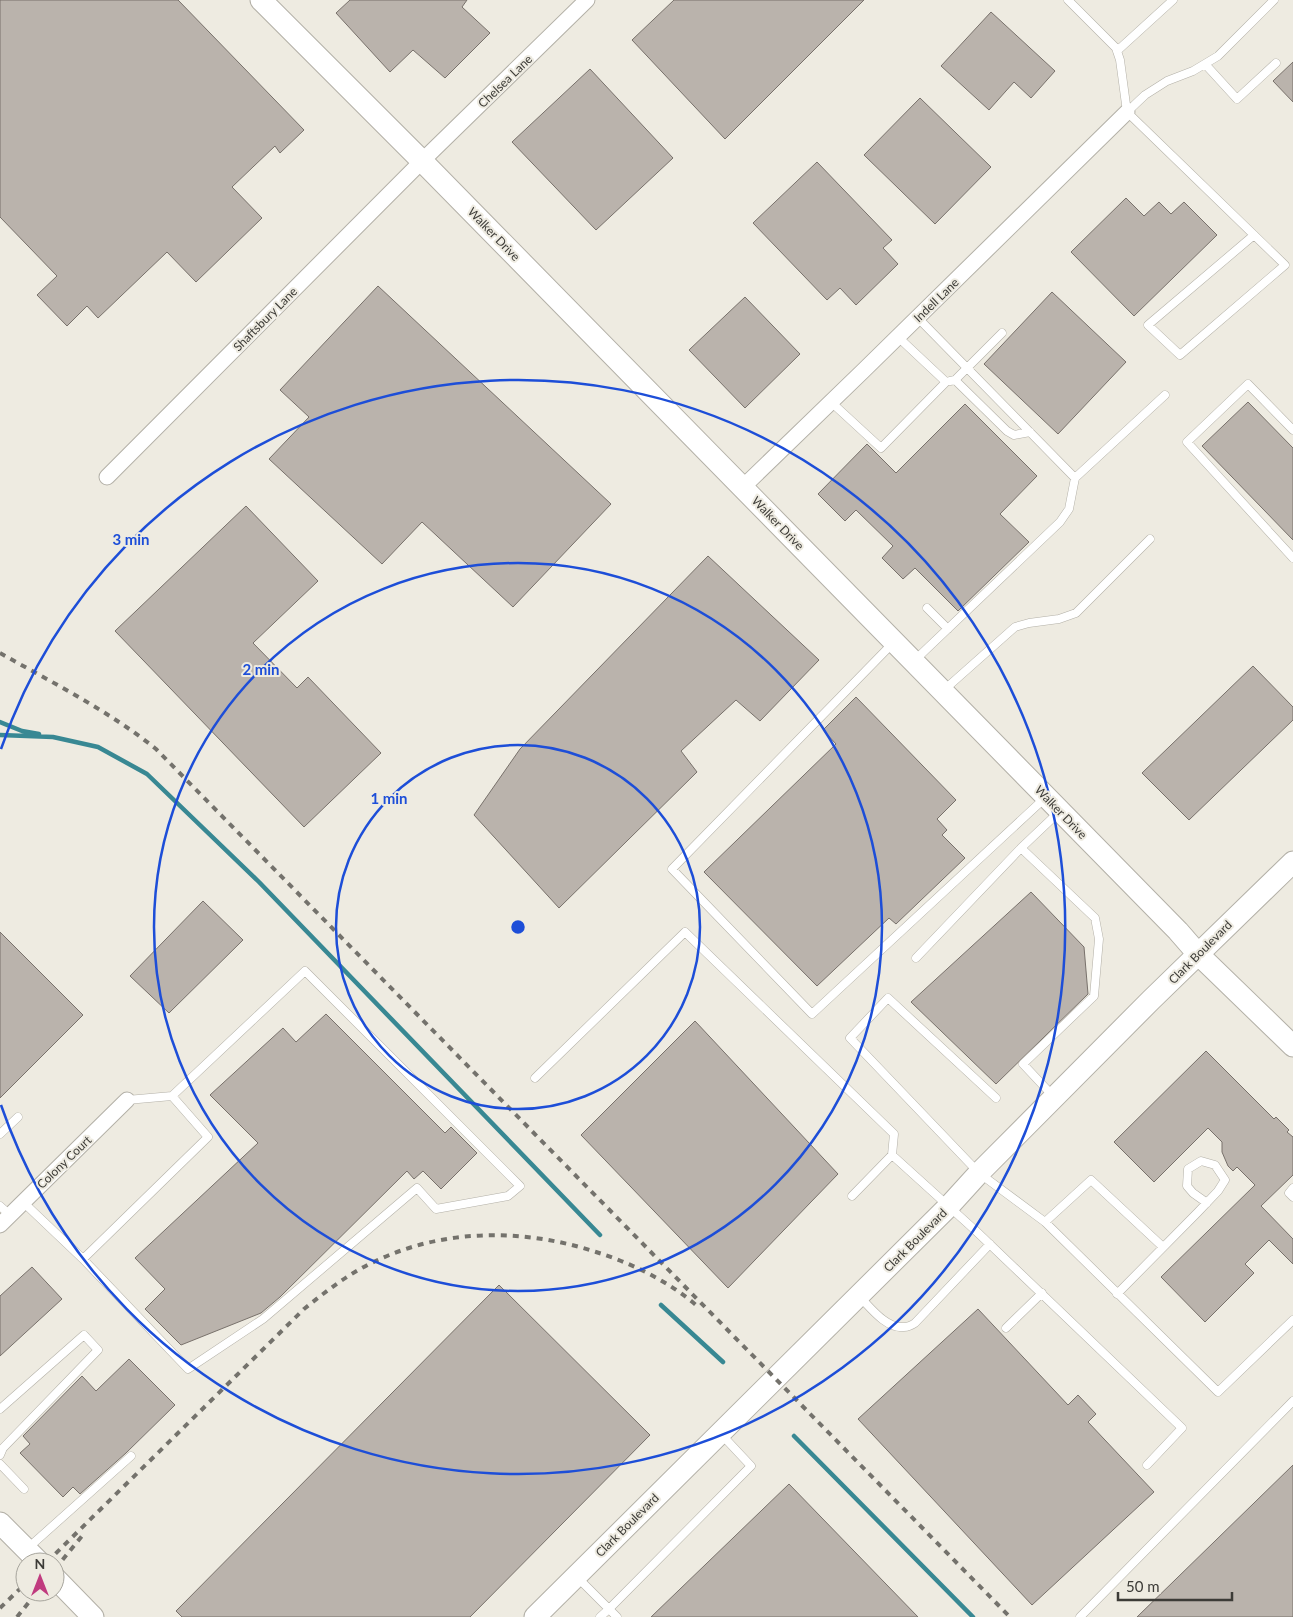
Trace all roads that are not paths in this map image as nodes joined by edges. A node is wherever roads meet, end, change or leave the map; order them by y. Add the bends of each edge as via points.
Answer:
1 (261, 0) edge
2 (587, 0) edge
3 (1068, 0) edge
4 (1173, 0) edge
5 (1274, 0) edge
6 (1117, 51) junction
7 (1276, 63) dead end
8 (1205, 64) junction
9 (1128, 112) junction
10 (422, 161) junction
11 (1254, 235) junction
12 (918, 318) junction
13 (1002, 333) dead end
14 (898, 337) junction
15 (968, 368) junction
16 (955, 380) junction
17 (946, 382) junction
18 (1165, 396) dead end
19 (831, 402) junction
20 (1293, 430) edge
21 (1030, 432) junction
22 (107, 477) dead end
23 (1075, 478) junction
24 (743, 487) junction
25 (1150, 539) dead end
26 (1293, 558) edge
27 (927, 608) dead end
28 (948, 629) junction
29 (894, 642) junction
30 (914, 662) junction
31 (942, 691) junction
32 (1053, 804) junction
33 (1021, 848) junction
34 (1293, 862) edge
35 (1198, 954) junction
36 (916, 958) dead end
37 (1293, 1046) edge
38 (534, 1078) dead end
39 (172, 1096) junction
40 (1055, 1097) junction
41 (996, 1098) dead end
42 (127, 1100) joint
43 (18, 1116) dead end
44 (0, 1134) edge
45 (892, 1155) junction
46 (979, 1174) junction
47 (1293, 1188) edge
48 (852, 1196) dead end
49 (1293, 1197) edge
50 (23, 1202) junction
51 (1207, 1202) junction
52 (949, 1206) junction
53 (3, 1215) edge
54 (1044, 1222) junction
55 (990, 1244) junction
56 (1163, 1247) junction
57 (83, 1260) junction
58 (1042, 1293) junction
59 (1117, 1294) junction
60 (859, 1296) junction
61 (1293, 1320) edge
62 (1006, 1328) dead end
63 (1293, 1401) edge
64 (0, 1410) edge
65 (720, 1433) junction
66 (0, 1455) edge
67 (131, 1456) dead end
68 (0, 1464) edge
69 (1146, 1465) dead end
70 (24, 1489) dead end
71 (0, 1523) edge
72 (29, 1552) edge
73 (37, 1552) edge
74 (576, 1576) junction
75 (65, 1588) edge
76 (609, 1609) junction
77 (94, 1617) edge
78 (534, 1617) edge
79 (600, 1617) edge
80 (617, 1617) edge
81 (1080, 1617) edge

1 - 10 street, Walker Drive
2 - 10 street, Chelsea Lane
3 - 6 lane
4 - 6 lane
5 - 8 lane via 1218,56
6 - 9 lane
7 - 8 lane via 1237,99
8 - 9 lane via 1145,95
9 - 11 lane
9 - 12 street, Indell Lane
10 - 22 street, Shaftsbury Lane
10 - 24 street, Walker Drive
11 - 11 lane via 1148,325 1180,355 1284,265
12 - 14 street, Indell Lane
12 - 15 lane
13 - 15 lane
14 - 17 lane
14 - 19 street, Indell Lane
15 - 16 lane
15 - 21 lane
16 - 17 lane
16 - 21 lane via 1007,431 1014,435
17 - 19 lane via 881,448
18 - 23 lane
19 - 24 street, Indell Lane
20 - 26 lane via 1248,384 1187,442
21 - 23 lane
23 - 28 lane via 1069,509 1060,522
24 - 29 street, Walker Drive
25 - 31 lane via 1076,612 1059,619 1015,627
27 - 28 lane
28 - 30 lane
29 - 30 street, Walker Drive
29 - 32 lane via 672,869 812,1014
30 - 31 street, Walker Drive
31 - 32 street, Walker Drive
32 - 33 lane
32 - 35 street, Walker Drive
33 - 36 lane
33 - 40 lane via 1095,918 1099,939 1094,996 1023,1064
34 - 35 street, Clark Boulevard
35 - 37 street, Walker Drive
35 - 40 street, Clark Boulevard
38 - 45 lane via 685,932 894,1134
39 - 42 lane
39 - 57 lane via 208,1137
39 - 57 lane via 305,971 520,1186 508,1196 436,1209 417,1188 263,1319 188,1369
40 - 46 street, Clark Boulevard
41 - 46 lane via 888,998 850,1038
42 - 50 street, Colony Court
43 - 44 lane
45 - 48 lane
45 - 52 lane
46 - 52 street, Clark Boulevard
46 - 54 lane
47 - 49 lane via 1289,1193
50 - 53 street, Colony Court
50 - 57 lane
51 - 51 lane via 1225,1180 1215,1165 1201,1161 1188,1169 1187,1186
51 - 56 lane
52 - 55 lane
52 - 60 street, Clark Boulevard
54 - 56 lane via 1091,1180
54 - 59 lane
55 - 58 lane
55 - 60 lane via 915,1324 905,1328 894,1327
56 - 59 lane
58 - 62 lane
58 - 69 lane via 1182,1428
59 - 61 lane via 1218,1392
60 - 65 street, Clark Boulevard
63 - 81 lane
64 - 66 lane via 84,1335 98,1350 3,1448
65 - 74 street, Clark Boulevard
65 - 76 lane via 751,1466
67 - 73 lane
68 - 70 lane
71 - 72 street
74 - 76 lane
74 - 78 street, Clark Boulevard
75 - 77 street
76 - 79 lane
76 - 80 lane

